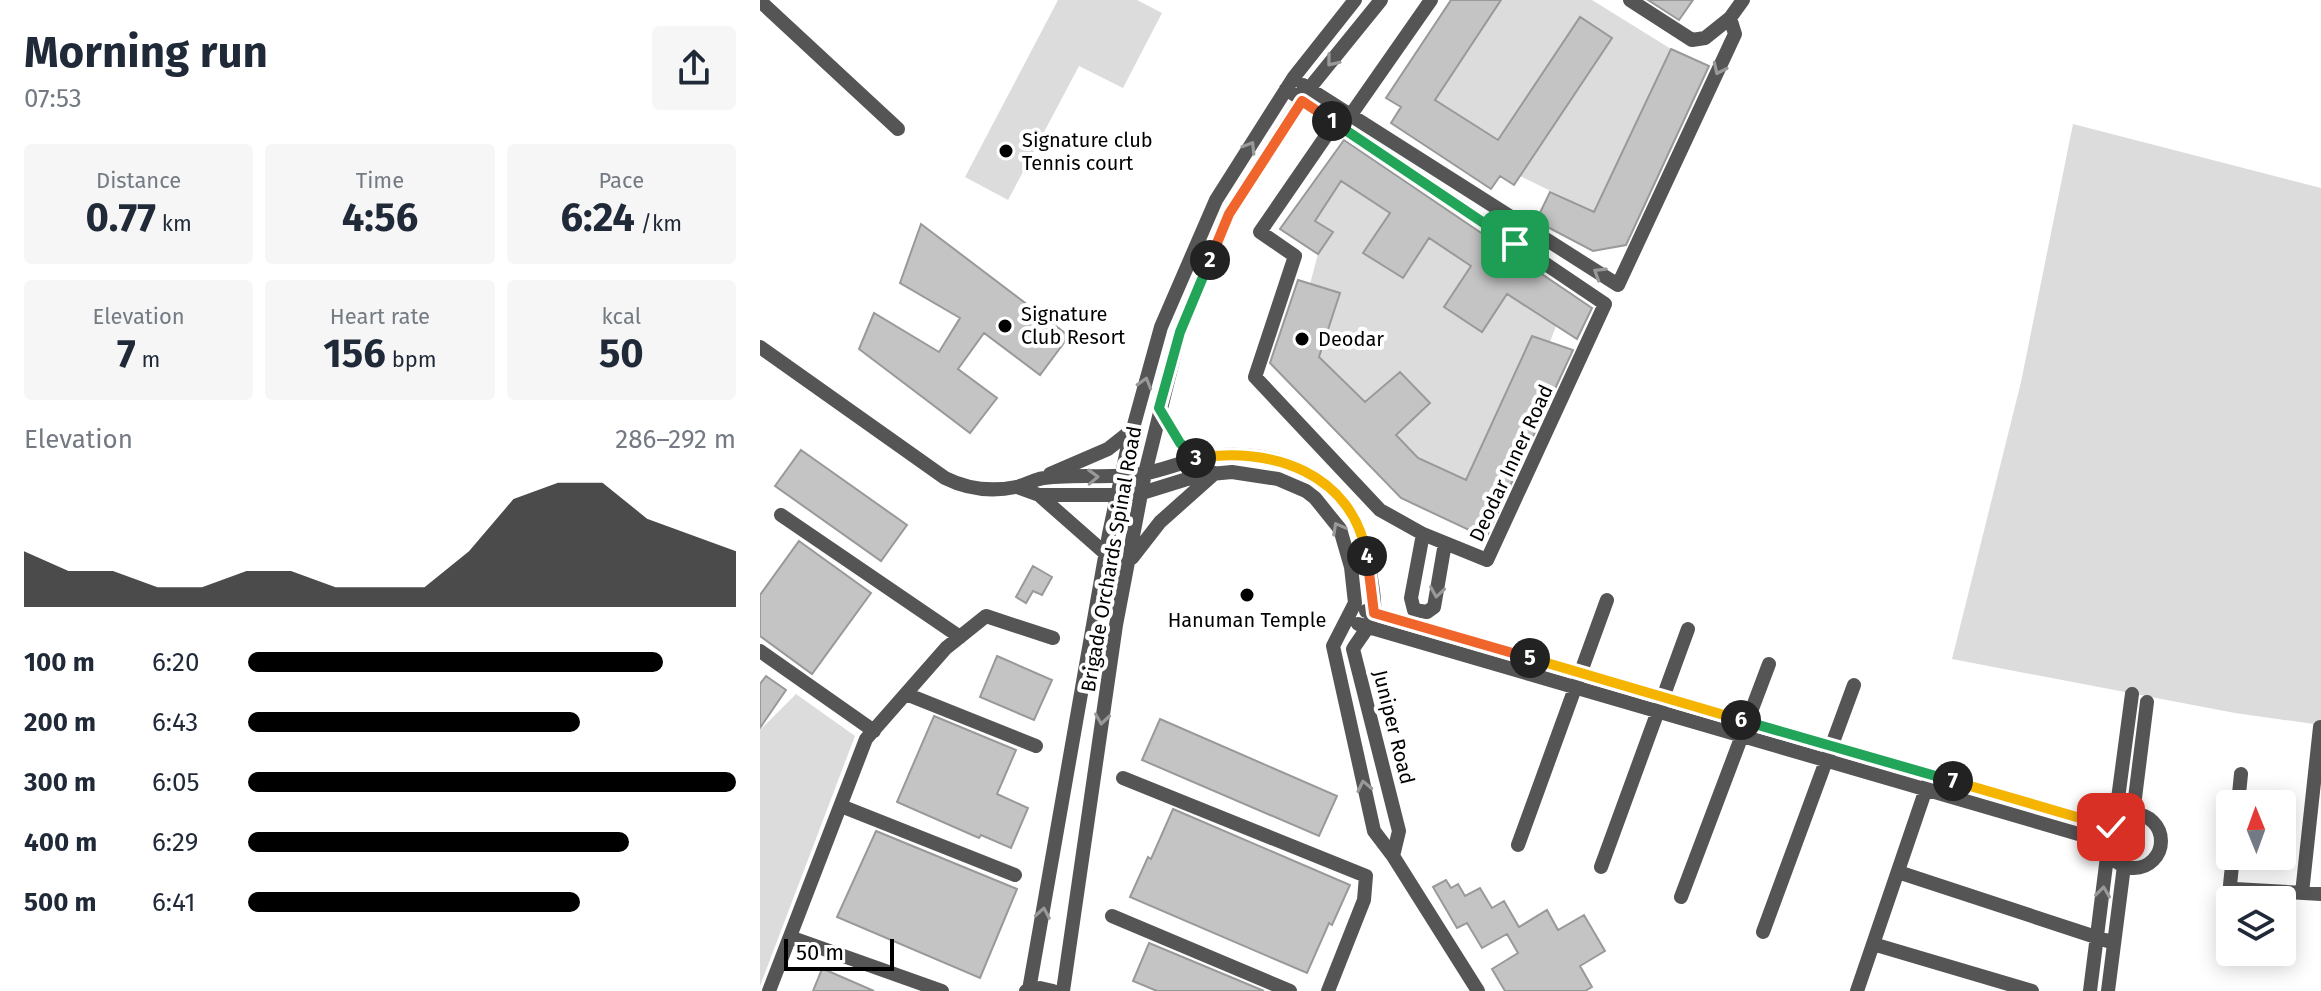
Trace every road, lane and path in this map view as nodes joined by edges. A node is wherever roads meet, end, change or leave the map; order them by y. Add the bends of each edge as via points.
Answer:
1 (1355, 0) edge
2 (1381, 0) edge
3 (1431, 0) edge
4 (1630, 0) edge
5 (1743, 0) edge
6 (760, 1) edge
7 (1730, 18) junction
8 (1290, 83) junction
9 (1305, 96) junction
10 (1350, 116) junction
11 (1335, 123) junction
12 (898, 129) dead end
13 (760, 347) edge
14 (1159, 408) junction
15 (1132, 430) junction
16 (1196, 458) junction
17 (1145, 473) junction
18 (1216, 473) junction
19 (1121, 476) junction
20 (1039, 479) junction
21 (1017, 487) junction
22 (1142, 493) junction
23 (1039, 495) junction
24 (1118, 495) junction
25 (781, 515) dead end
26 (1423, 534) junction
27 (1445, 543) junction
28 (1106, 554) junction
29 (1129, 562) junction
30 (1607, 600) dead end
31 (1350, 614) junction
32 (1370, 620) junction
33 (1688, 629) dead end
34 (960, 637) junction
35 (1053, 638) dead end
36 (760, 651) edge
37 (1769, 664) dead end
38 (1578, 680) junction
39 (1854, 685) dead end
40 (906, 694) junction
41 (2132, 694) dead end
42 (2147, 702) dead end
43 (1661, 704) junction
44 (2320, 727) edge
45 (1744, 729) junction
46 (874, 731) junction
47 (1036, 746) dead end
48 (1829, 753) junction
49 (2241, 774) dead end
50 (1123, 778) dead end
51 (1929, 782) junction
52 (2239, 790) edge
53 (841, 806) junction
54 (2133, 814) junction
55 (2110, 835) junction
56 (1518, 845) dead end
57 (1393, 856) junction
58 (2124, 866) junction
59 (1601, 867) dead end
60 (2232, 870) edge
61 (1898, 872) junction
62 (1015, 875) dead end
63 (2302, 893) junction
64 (2321, 894) edge
65 (1681, 897) dead end
66 (1112, 916) dead end
67 (1763, 932) dead end
68 (790, 937) junction
69 (2097, 937) junction
70 (2114, 943) junction
71 (1873, 944) junction
72 (1027, 990) edge
73 (769, 991) edge
74 (942, 991) edge
75 (1053, 991) edge
76 (1063, 991) edge
77 (1290, 991) edge
78 (1328, 991) edge
79 (1478, 991) edge
80 (1857, 991) edge
81 (2032, 991) edge
82 (2090, 991) edge
83 (2108, 991) edge

1 - 8 street, Brigade Orchards Spinal Road
2 -> 9 street, Brigade Orchards Spinal Road
3 - 10 street
4 - 7 street via 1692,40 1705,38
5 - 7 street
6 - 12 street
7 -> 10 street via 1735,34 1618,285
8 - 9 street
15 -> 8 street, Brigade Orchards Spinal Road via 1161,327 1216,200
9 - 10 street
9 - 11 street
9 - 14 street, Brigade Orchards Spinal Road via 1229,214 1180,332
11 - 26 street, Deodar Inner Road via 1260,232 1295,256 1255,377 1380,510
11 - 27 street, Deodar Inner Road via 1605,304 1487,560
13 - 21 street via 945,478 978,489
14 - 16 street
14 - 17 street, Brigade Orchards Spinal Road
15 - 19 street, Brigade Orchards Spinal Road
15 - 20 street via 1108,449
16 - 17 street
16 - 32 street via 1267,458 1299,468 1327,485 1348,508 1361,535
17 - 19 street
17 - 22 street, Brigade Orchards Spinal Road
18 - 22 street
18 - 29 street via 1160,522
31 -> 18 street via 1355,603 1345,541 1315,498 1278,479
20 -> 19 street
19 - 24 street, Brigade Orchards Spinal Road
20 - 21 street
21 - 23 street
22 - 24 street
22 - 29 street, Brigade Orchards Spinal Road
23 - 24 street
23 - 28 street
24 - 28 street, Brigade Orchards Spinal Road
25 - 34 street
26 - 27 street, Deodar Inner Road
27 -> 26 street via 1434,607 1414,610 1411,598
72 -> 28 street, Brigade Orchards Spinal Road
29 -> 76 street, Brigade Orchards Spinal Road
30 - 38 street
31 - 32 street
57 -> 31 street via 1374,831 1333,646
32 - 38 street
32 - 57 street, Juniper Road via 1353,649 1399,831
33 - 43 street
34 - 35 street via 986,616
34 - 40 street
36 - 46 street
37 - 45 street
38 - 43 street
38 - 56 street
39 - 48 street
40 - 46 street
40 - 47 street
41 - 55 street
42 - 54 street
43 - 45 street
43 - 59 street
44 - 63 street
45 - 48 street
45 - 65 street
46 - 53 street via 866,739
48 - 51 street
48 - 67 street
49 - 52 street
50 - 78 street via 1366,876 1364,900
51 - 55 street
51 - 61 street
53 - 62 street
53 - 68 street
54 - 55 street
54 - 58 street via 2155,824 2161,846 2147,865
55 - 58 street via 2117,862
69 -> 55 street
57 - 79 street
58 - 70 street
60 - 63 street via 2230,885 2235,889
61 - 69 street
61 - 71 street
63 - 64 street
66 - 77 street
68 - 73 street
68 - 74 street
69 - 70 street
69 - 82 street
70 - 83 street
71 - 80 street
71 - 81 street
72 - 75 street

